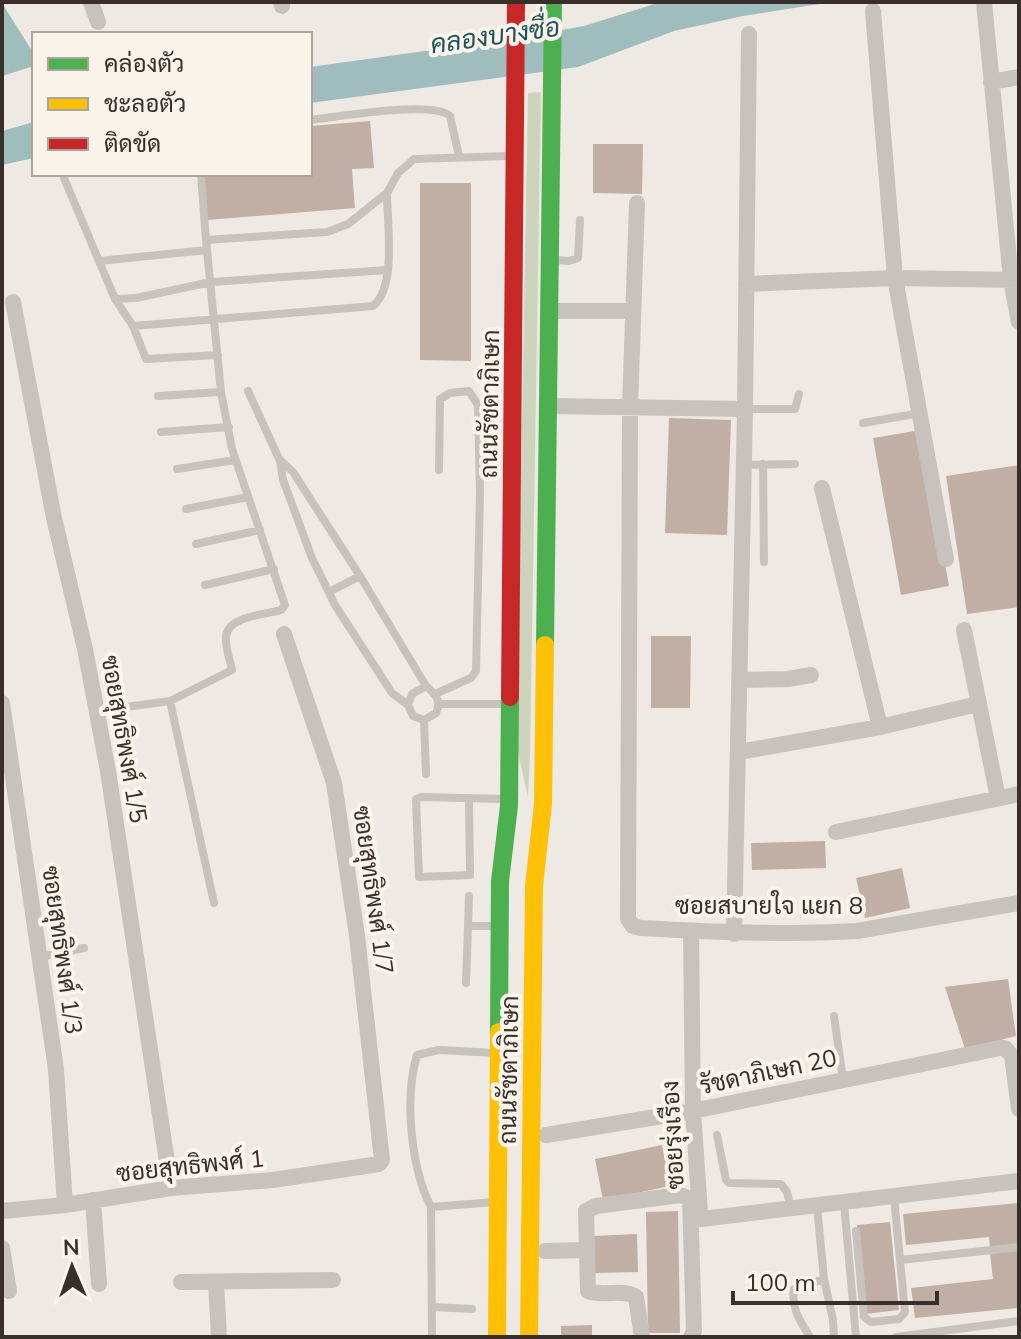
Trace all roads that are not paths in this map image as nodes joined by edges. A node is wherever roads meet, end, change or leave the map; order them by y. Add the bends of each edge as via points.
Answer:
1 (91, 2) edge
2 (516, 2) edge
3 (553, 2) edge
4 (984, 2) edge
5 (873, 11) dead end
6 (98, 22) dead end
7 (749, 34) dead end
8 (1019, 77) edge
9 (991, 82) junction
10 (312, 120) edge
11 (459, 156) junction
12 (516, 156) junction
13 (201, 176) edge
14 (64, 178) dead end
15 (387, 193) junction
16 (637, 203) dead end
17 (580, 220) dead end
18 (207, 245) junction
19 (550, 260) junction
20 (99, 261) junction
21 (388, 270) junction
22 (895, 278) junction
23 (1015, 280) edge
24 (211, 282) junction
25 (746, 284) junction
26 (115, 299) junction
27 (13, 302) dead end
28 (549, 311) junction
29 (633, 311) junction
30 (214, 321) junction
31 (1019, 322) edge
32 (133, 326) junction
33 (218, 355) junction
34 (248, 391) dead end
35 (221, 392) junction
36 (799, 394) dead end
37 (158, 396) dead end
38 (548, 406) junction
39 (630, 407) junction
40 (745, 409) junction
41 (920, 413) junction
42 (863, 423) dead end
43 (229, 427) junction
44 (161, 432) dead end
45 (235, 460) junction
46 (280, 461) junction
47 (763, 464) junction
48 (795, 464) dead end
49 (744, 465) junction
50 (177, 469) dead end
51 (439, 470) dead end
52 (822, 488) dead end
53 (248, 497) junction
54 (186, 509) dead end
55 (260, 530) junction
56 (196, 544) dead end
57 (946, 559) dead end
58 (764, 562) dead end
59 (274, 569) junction
60 (360, 576) junction
61 (205, 585) dead end
62 (329, 592) junction
63 (964, 630) dead end
64 (284, 634) dead end
65 (811, 675) dead end
66 (741, 680) junction
67 (426, 686) junction
68 (437, 699) junction
69 (170, 701) junction
70 (2, 703) edge
71 (510, 704) junction
72 (978, 704) junction
73 (408, 705) junction
74 (119, 708) dead end
75 (424, 720) junction
76 (880, 727) junction
77 (739, 752) junction
78 (426, 774) dead end
79 (1019, 794) edge
80 (469, 798) junction
81 (998, 798) junction
82 (509, 802) junction
83 (543, 804) junction
84 (836, 832) dead end
85 (469, 896) dead end
86 (214, 903) dead end
87 (1019, 903) edge
88 (468, 926) junction
89 (500, 926) junction
90 (691, 931) junction
91 (734, 934) junction
92 (84, 948) dead end
93 (40, 957) junction
94 (466, 983) dead end
95 (834, 1016) dead end
96 (499, 1053) junction
97 (843, 1080) junction
98 (1019, 1109) edge
99 (693, 1111) junction
100 (546, 1135) junction
101 (717, 1135) dead end
102 (382, 1160) joint
103 (1019, 1181) edge
104 (171, 1188) junction
105 (894, 1197) junction
106 (93, 1200) junction
107 (498, 1202) junction
108 (844, 1203) junction
109 (65, 1205) junction
110 (817, 1206) junction
111 (431, 1207) junction
112 (791, 1209) junction
113 (2, 1211) edge
114 (701, 1219) junction
115 (856, 1231) dead end
116 (1019, 1247) edge
117 (2, 1248) edge
118 (586, 1250) junction
119 (545, 1251) junction
120 (900, 1260) junction
121 (824, 1279) junction
122 (333, 1280) dead end
123 (181, 1282) dead end
124 (216, 1282) junction
125 (99, 1284) dead end
126 (9, 1291) dead end
127 (433, 1307) junction
128 (472, 1309) dead end
129 (1019, 1321) edge
130 (219, 1337) edge
131 (432, 1337) edge
132 (497, 1337) edge
133 (514, 1337) edge
134 (529, 1337) edge
135 (544, 1337) edge
136 (642, 1337) edge
137 (691, 1337) edge
138 (704, 1337) edge
139 (810, 1337) edge
140 (834, 1337) edge
141 (856, 1337) edge
142 (896, 1337) edge

1 - 6 street
2 - 12 main road, ถนนรัชดาภิเษก
3 - 19 main road, ถนนรัชดาภิเษก
4 - 9 street
5 - 22 street
7 - 25 street
8 - 9 street
9 - 23 street
10 - 11 lane via 442,110 450,116
11 - 12 lane
11 - 15 lane via 414,159
12 - 71 main road, ถนนรัชดาภิเษก
13 - 18 lane
14 - 20 lane
15 - 18 lane via 348,224 327,232
15 - 21 lane
16 - 29 street
17 - 19 lane via 578,258
18 - 20 lane
18 - 24 lane
19 - 28 main road, ถนนรัชดาภิเษก
20 - 26 lane
21 - 24 lane
21 - 30 lane via 384,293 373,306
22 - 23 street
22 - 25 street
22 - 41 street
23 - 31 street
24 - 26 lane
24 - 30 lane
25 - 40 street
26 - 32 lane
27 - 104 street, ซอยสุทธิพงศ์ 1/5 via 108,771
28 - 29 street
28 - 38 main road, ถนนรัชดาภิเษก
29 - 39 street
30 - 32 lane
30 - 33 lane
32 - 33 lane via 146,359
33 - 35 lane
34 - 46 lane
35 - 37 lane
35 - 43 lane
36 - 40 lane via 795,409
38 - 39 street
38 - 83 main road, ถนนรัชดาภิเษก
39 - 40 street
39 - 90 street, ซอยสบายใจ แยก 8 via 628,919 633,926
40 - 49 street
41 - 42 lane
41 - 57 street
43 - 44 lane
43 - 45 lane
45 - 50 lane
45 - 53 lane
46 - 60 lane via 293,472
46 - 62 lane via 312,558
47 - 48 lane
47 - 49 lane
47 - 58 lane
49 - 66 street
51 - 68 lane via 440,399 469,391 478,405 476,671
52 - 76 street
53 - 54 lane
53 - 55 lane
55 - 56 lane
55 - 59 lane
59 - 61 lane
59 - 69 lane via 284,608 234,624 226,638 232,670
60 - 62 lane
60 - 67 lane
62 - 73 lane via 392,693
63 - 72 street
64 - 102 street, ซอยสุทธิพงศ์ 1/7 via 334,783
65 - 66 street
66 - 77 street
67 - 68 lane
67 - 73 lane via 412,694
68 - 71 lane
68 - 75 lane via 436,713
69 - 74 lane
69 - 86 lane
70 - 93 street, ซอยสุทธิพงศ์ 1/3
71 - 82 main road, ถนนรัชดาภิเษก
72 - 76 street
72 - 81 street
73 - 75 lane via 413,716
75 - 78 lane
76 - 77 street
77 - 91 street
79 - 81 street
80 - 80 lane via 470,875 419,877 416,799
80 - 82 lane
81 - 84 street
82 - 89 main road, ถนนรัชดาภิเษก
82 - 133 main road, ถนนรัชดาภิเษก via 521,885
83 - 100 main road, ถนนรัชดาภิเษก via 550,892
83 - 134 main road, ถนนรัชดาภิเษก via 534,886
85 - 88 lane
87 - 91 street, ซอยสบายใจ แยก 8 via 857,931
88 - 89 lane
88 - 94 lane
89 - 96 main road, ถนนรัชดาภิเษก
90 - 91 street, ซอยสบายใจ แยก 8
90 - 99 street, ซอยรุ่งเรือง
92 - 93 lane
93 - 109 street, ซอยสุทธิพงศ์ 1/3 via 56,1069
95 - 97 lane
96 - 107 main road, ถนนรัชดาภิเษก
96 - 111 lane via 439,1050 417,1055 413,1149 420,1186
97 - 98 street, รัชดาภิเษก 20 via 1005,1048 1012,1056
97 - 99 street, รัชดาภิเษก 20
99 - 100 street, รัชดาภิเษก 20
99 - 114 street, ซอยรุ่งเรือง
100 - 119 main road, ถนนรัชดาภิเษก
101 - 112 lane via 729,1183 781,1184
102 - 104 street, ซอยสุทธิพงศ์ 1 via 273,1180
103 - 105 street
104 - 106 street, ซอยสุทธิพงศ์ 1
105 - 108 street
105 - 120 lane
106 - 109 street, ซอยสุทธิพงศ์ 1
106 - 125 street
107 - 111 lane
107 - 132 main road, ถนนรัชดาภิเษก
108 - 110 street
108 - 141 lane
109 - 113 street, ซอยสุทธิพงศ์ 1
110 - 112 street
110 - 121 lane
111 - 127 lane
112 - 114 street
114 - 138 street, ซอยรุ่งเรือง
115 - 120 lane via 866,1320 903,1317
116 - 120 lane
117 - 126 street
118 - 119 street
118 - 136 street via 588,1291 636,1297
118 - 137 street via 590,1207 681,1195 690,1199
119 - 135 main road, ถนนรัชดาภิเษก
121 - 139 lane via 794,1289 795,1311
121 - 140 lane
122 - 124 street
123 - 124 street
124 - 130 street
127 - 128 lane
127 - 131 lane
129 - 142 lane

